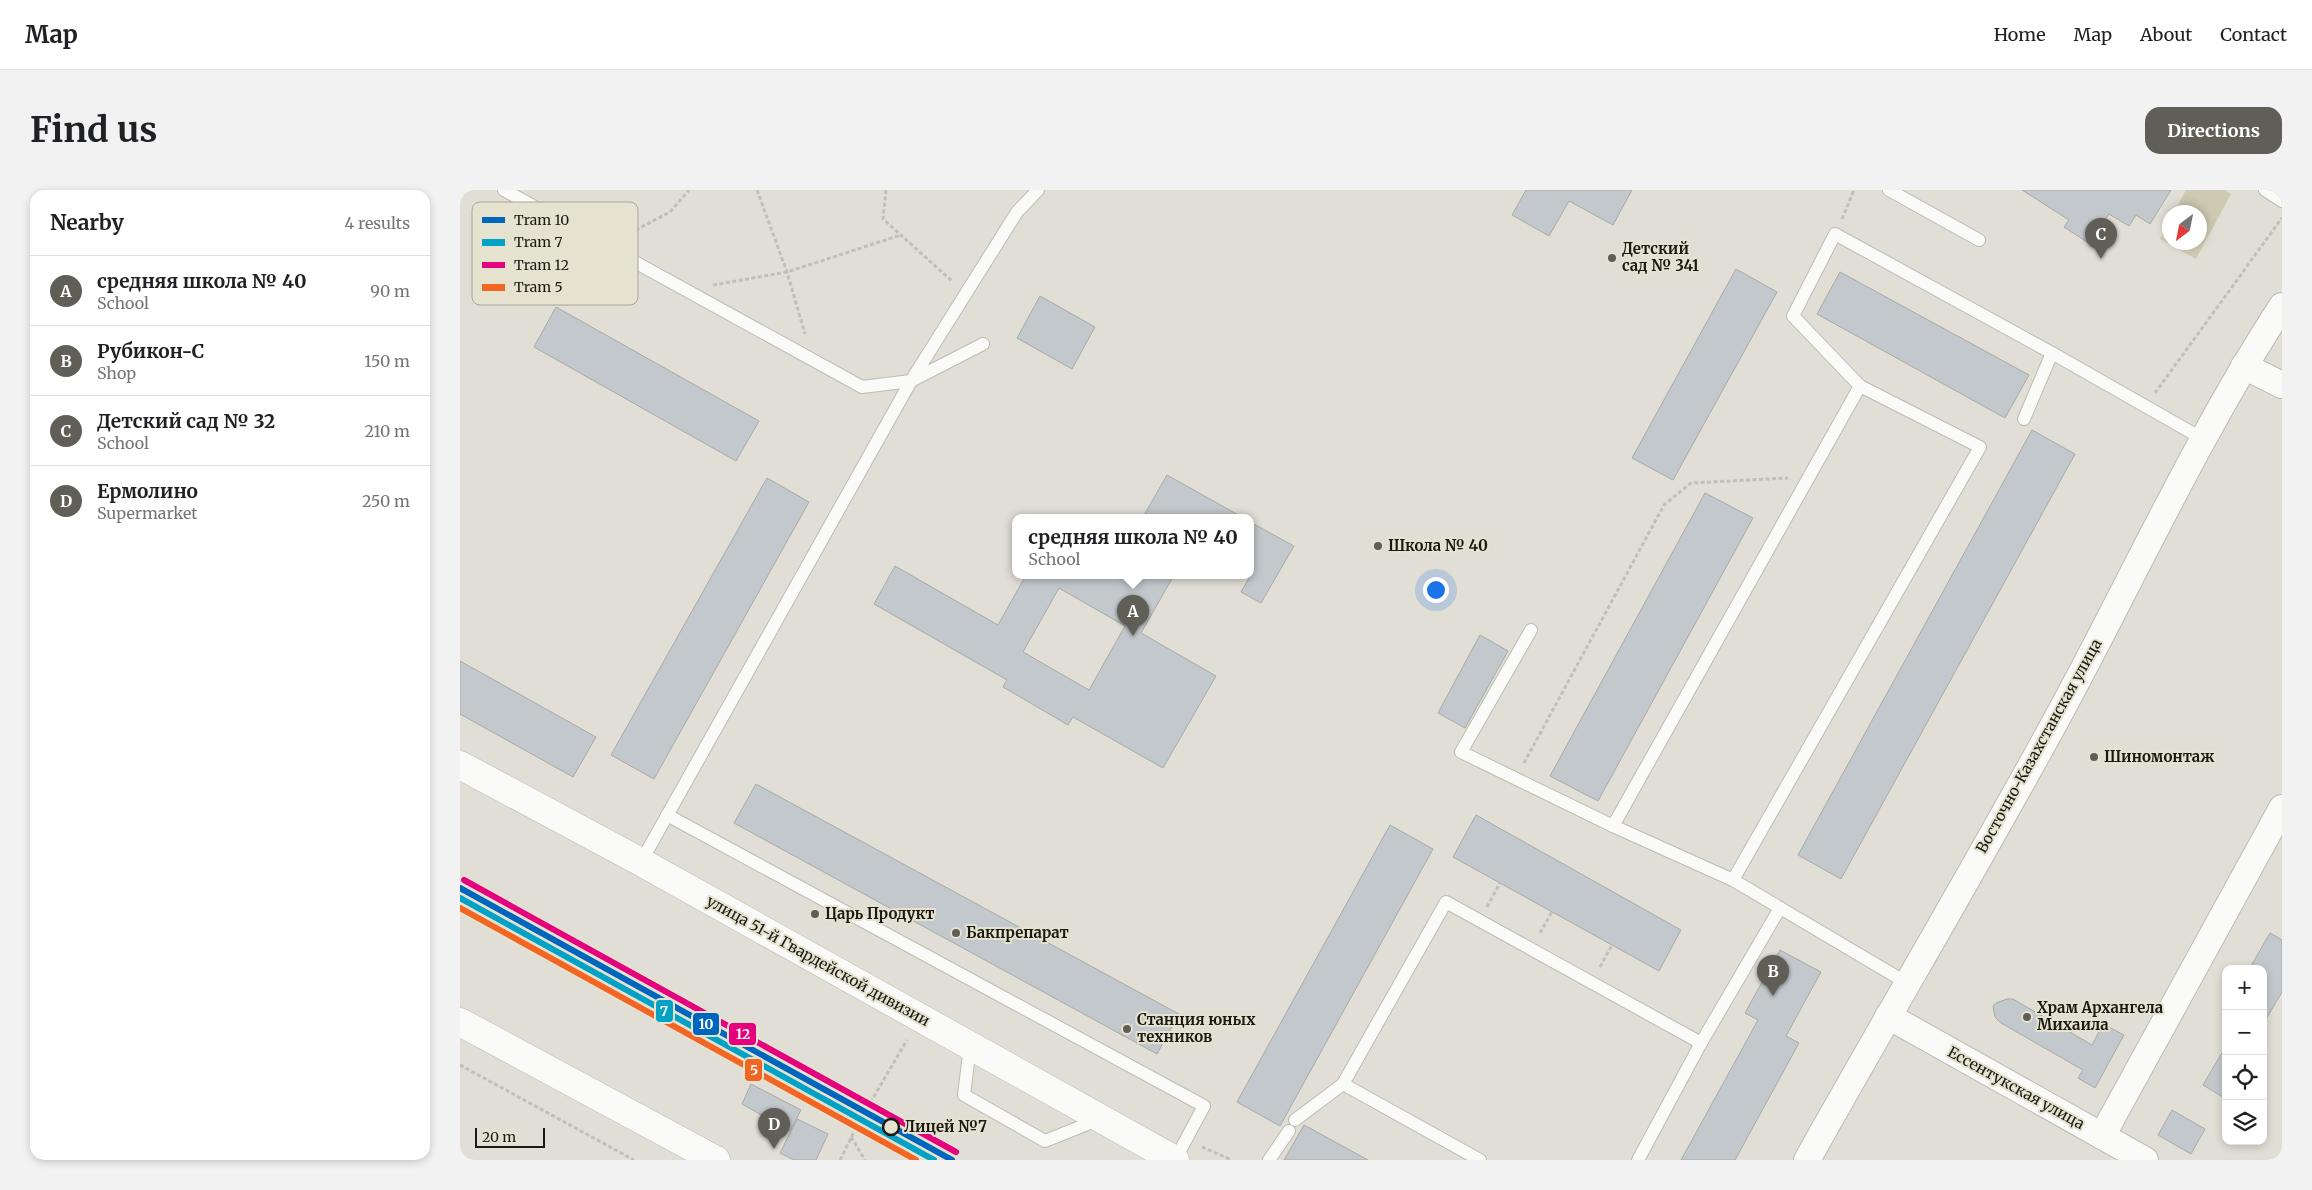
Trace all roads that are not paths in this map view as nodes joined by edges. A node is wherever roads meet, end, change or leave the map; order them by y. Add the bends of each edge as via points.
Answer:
1 (504, 190) edge
2 (1038, 190) edge
3 (1888, 190) edge
4 (2265, 190) edge
5 (2282, 201) edge
6 (526, 202) edge
7 (1979, 240) dead end
8 (638, 264) edge
9 (2282, 306) edge
10 (984, 344) dead end
11 (2052, 352) junction
12 (2244, 366) junction
13 (911, 381) junction
14 (2282, 385) edge
15 (1860, 386) junction
16 (2024, 419) dead end
17 (2203, 439) junction
18 (1531, 630) dead end
19 (460, 765) edge
20 (2282, 808) edge
21 (667, 814) junction
22 (1613, 826) junction
23 (641, 862) junction
24 (1733, 880) junction
25 (1780, 908) junction
26 (1907, 983) junction
27 (1888, 1016) junction
28 (460, 1022) edge
29 (1701, 1043) junction
30 (970, 1046) junction
31 (1343, 1084) junction
32 (1100, 1119) junction
33 (2102, 1136) junction
34 (716, 1160) edge
35 (1175, 1160) edge
36 (1269, 1160) edge
37 (1480, 1160) edge
38 (1638, 1160) edge
39 (1807, 1160) edge
40 (2145, 1160) edge

1 - 6 lane
2 - 13 lane via 1017,212
3 - 7 lane
4 - 5 lane
8 - 13 lane via 862,387
9 - 12 street, Восточно-Казахстанская улица
10 - 13 lane
11 - 15 lane via 1835,234 1793,316
11 - 16 lane
11 - 17 lane
12 - 14 street
12 - 17 street, Восточно-Казахстанская улица
13 - 21 lane
15 - 22 lane
15 - 24 lane via 1980,447
17 - 26 street, Восточно-Казахстанская улица via 2060,712
18 - 22 lane via 1461,752
19 - 23 main road, улица 51-й Гвардейской дивизии
20 - 33 street
21 - 23 lane
21 - 35 lane via 1204,1106
22 - 24 lane
23 - 30 main road, улица 51-й Гвардейской дивизии
24 - 25 lane
25 - 26 lane
25 - 29 lane
26 - 27 street, Восточно-Казахстанская улица
27 - 33 street, Ессентукская улица
27 - 39 street, Восточно-Казахстанская улица
28 - 34 main road
29 - 31 lane via 1446,902
29 - 38 lane
30 - 32 main road, улица 51-й Гвардейской дивизии
30 - 32 lane via 964,1096 1046,1141
31 - 36 lane via 1292,1125
31 - 37 lane
32 - 35 main road, улица 51-й Гвардейской дивизии
33 - 40 street, Ессентукская улица

